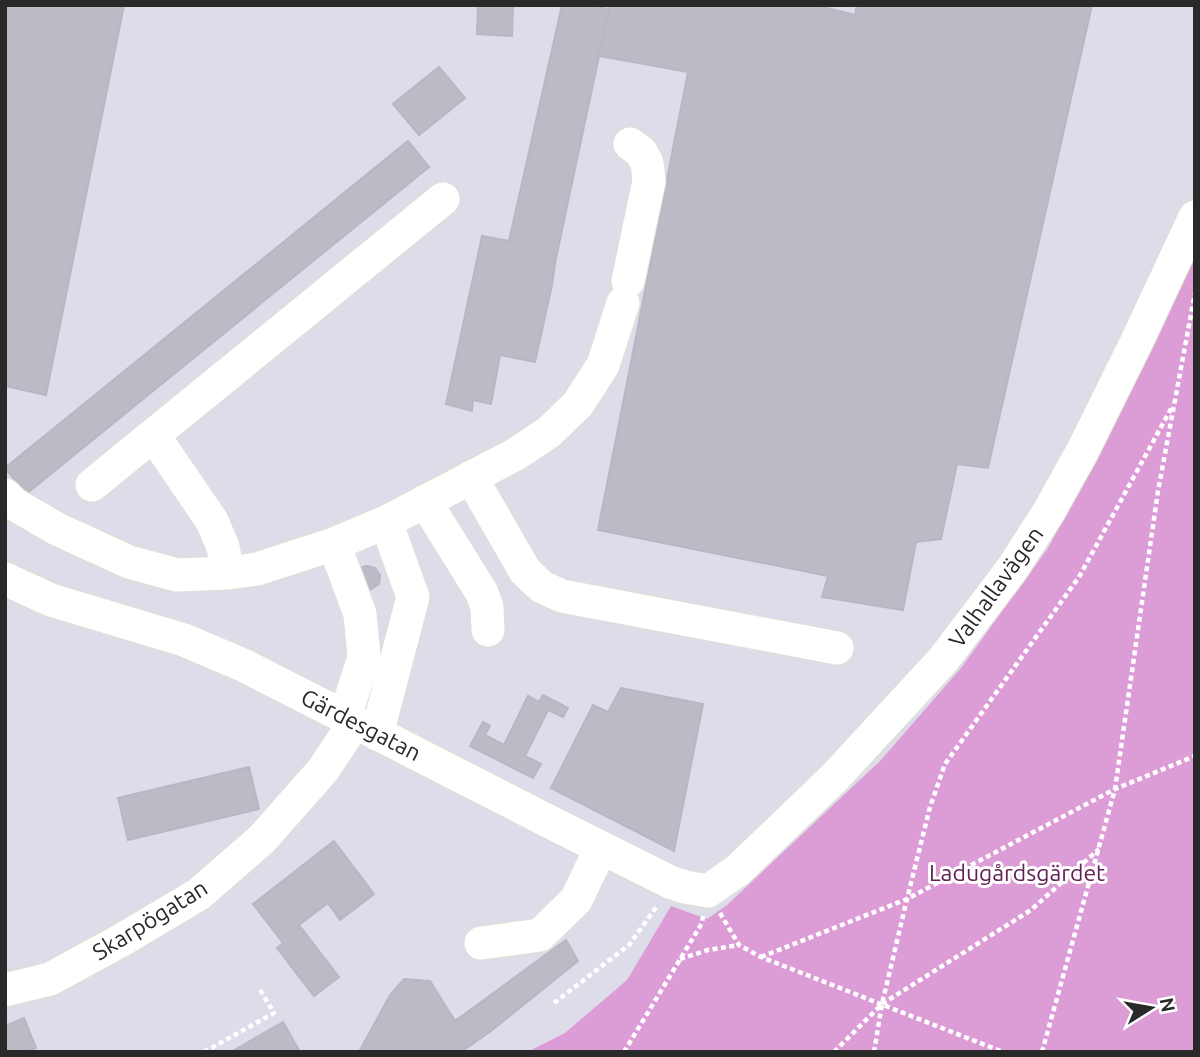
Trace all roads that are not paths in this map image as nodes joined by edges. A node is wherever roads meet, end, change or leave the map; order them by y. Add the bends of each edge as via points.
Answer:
1 (630, 144) dead end
2 (443, 199) dead end
3 (1195, 217) edge
4 (154, 436) junction
5 (471, 477) junction
6 (92, 485) dead end
7 (5, 495) edge
8 (425, 501) junction
9 (386, 522) junction
10 (334, 544) junction
11 (228, 573) junction
12 (5, 579) edge
13 (488, 630) dead end
14 (837, 648) dead end
15 (359, 724) junction
16 (601, 848) junction
17 (708, 891) joint
18 (481, 943) dead end
19 (5, 990) edge

1 - 5 street via 647,163 649,181 626,292 603,365 578,404 549,432
2 - 4 street
3 - 17 street, Valhallavägen via 1082,452 1013,569 943,660 834,778 738,870
4 - 6 street
4 - 11 street via 212,521
5 - 8 street
5 - 14 street via 525,571 542,587 562,596
7 - 11 street via 57,529 130,562 177,575
8 - 9 street
8 - 13 street via 482,593
9 - 10 street
9 - 15 street via 413,597
10 - 11 street via 257,569
10 - 15 street via 360,614 365,657
12 - 15 street, Gärdesgatan via 51,600 184,640
15 - 16 street, Gärdesgatan
15 - 19 street, Skarpögatan via 262,839 199,894 50,979
16 - 17 street, Gärdesgatan via 670,882
16 - 18 street via 576,900 540,935

